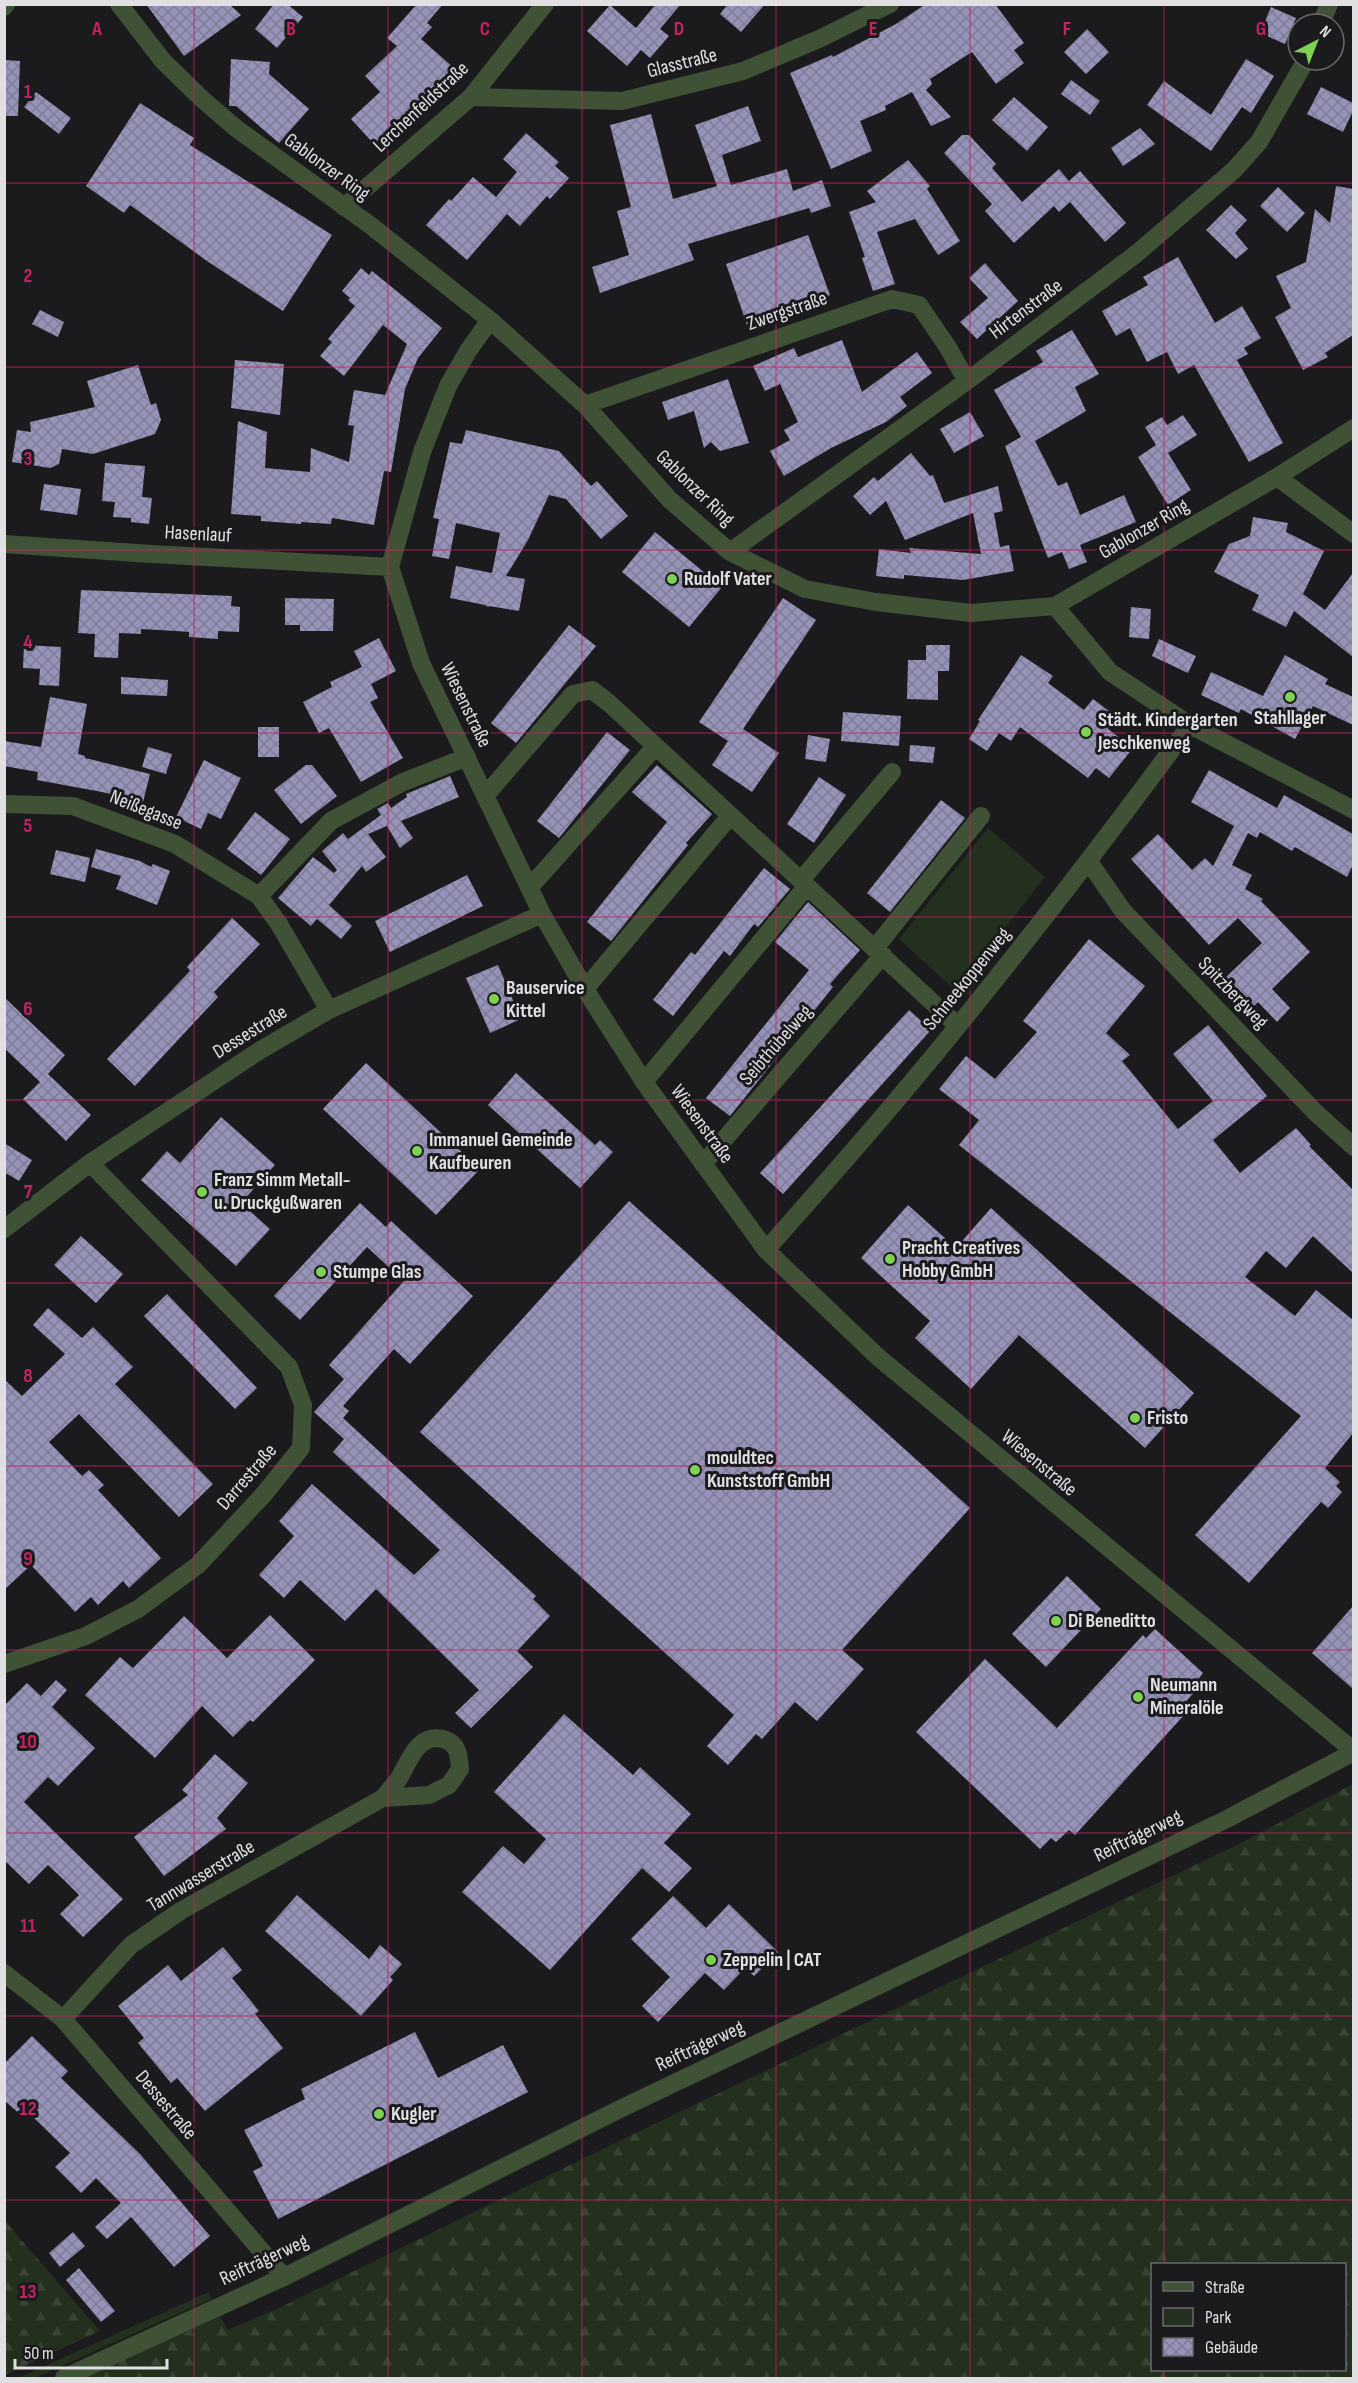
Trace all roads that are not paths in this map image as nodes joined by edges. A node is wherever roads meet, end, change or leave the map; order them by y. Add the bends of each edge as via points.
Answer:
1 (119, 4) edge
2 (545, 4) edge
3 (890, 4) edge
4 (1299, 72) edge
5 (471, 97) junction
6 (344, 207) junction
7 (490, 320) junction
8 (967, 381) junction
9 (585, 405) junction
10 (1353, 428) edge
11 (1277, 477) junction
12 (1353, 534) edge
13 (4, 543) edge
14 (730, 552) junction
15 (390, 567) junction
16 (1055, 606) junction
17 (1190, 725) junction
18 (655, 747) junction
19 (467, 757) junction
20 (892, 772) dead end
21 (486, 796) junction
22 (4, 804) edge
23 (1353, 810) edge
24 (730, 816) junction
25 (981, 816) dead end
26 (1089, 862) junction
27 (805, 883) junction
28 (530, 887) junction
29 (259, 896) junction
30 (543, 914) junction
31 (879, 952) junction
32 (585, 989) junction
33 (329, 1010) junction
34 (958, 1026) junction
35 (644, 1082) junction
36 (1353, 1147) edge
37 (90, 1163) junction
38 (703, 1164) junction
39 (4, 1228) edge
40 (766, 1250) junction
41 (4, 1664) edge
42 (1353, 1752) edge
43 (383, 1798) dead end
44 (4, 1972) edge
45 (63, 2019) junction
46 (284, 2277) junction
47 (64, 2379) edge

1 - 6 street, Gablonzer Ring via 163,61 202,99
2 - 5 street, Lerchenfeldstraße
3 - 5 street, Glasstraße via 744,71 622,101
4 - 8 street, Hirtenstraße via 1259,142 1234,170 1136,254
5 - 6 street, Lerchenfeldstraße
6 - 7 street, Gablonzer Ring
7 - 9 street, Gablonzer Ring
7 - 15 street via 468,351 439,408 422,452
8 - 9 street, Zwergstraße via 919,305 892,299
8 - 14 street, Hirtenstraße
9 - 14 street, Gablonzer Ring via 670,500
10 - 11 street, Gablonzer Ring
11 - 12 street
11 - 16 street, Gablonzer Ring
13 - 15 street, Hasenlauf
14 - 16 street, Gablonzer Ring via 805,589 876,602 971,613
15 - 19 street, Wiesenstraße via 421,663
16 - 17 street via 1110,672
17 - 23 street
17 - 26 street, Schneekoppenweg
18 - 21 street via 592,690 573,694
18 - 24 street
18 - 28 street
19 - 21 street, Wiesenstraße
19 - 29 street via 403,782 331,821
20 - 27 street
21 - 28 street, Wiesenstraße
22 - 29 street, Neißegasse via 73,806 175,844
24 - 27 street
24 - 32 street
25 - 31 street, Seibthübelweg
26 - 34 street, Schneekoppenweg
26 - 36 street, Spitzbergweg via 1124,911
27 - 31 street
27 - 35 street
28 - 30 street, Wiesenstraße
29 - 33 street, Neißegasse
30 - 32 street, Wiesenstraße
30 - 33 street, Dessestraße
31 - 34 street
31 - 38 street, Seibthübelweg
32 - 35 street, Wiesenstraße
33 - 37 street, Dessestraße via 259,1051
34 - 40 street, Schneekoppenweg
35 - 38 street, Wiesenstraße
37 - 39 street, Dessestraße
37 - 41 street, Darrestraße via 289,1367 303,1405 301,1448 264,1494 190,1572 138,1609 86,1636
38 - 40 street, Wiesenstraße
40 - 42 street, Wiesenstraße via 878,1357
42 - 46 street, Reifträgerweg via 1225,1820 618,2110
43 - 45 street, Tannwasserstraße via 182,1910 131,1945
44 - 45 street, Dessestraße
45 - 46 street, Dessestraße
46 - 47 street, Reifträgerweg

